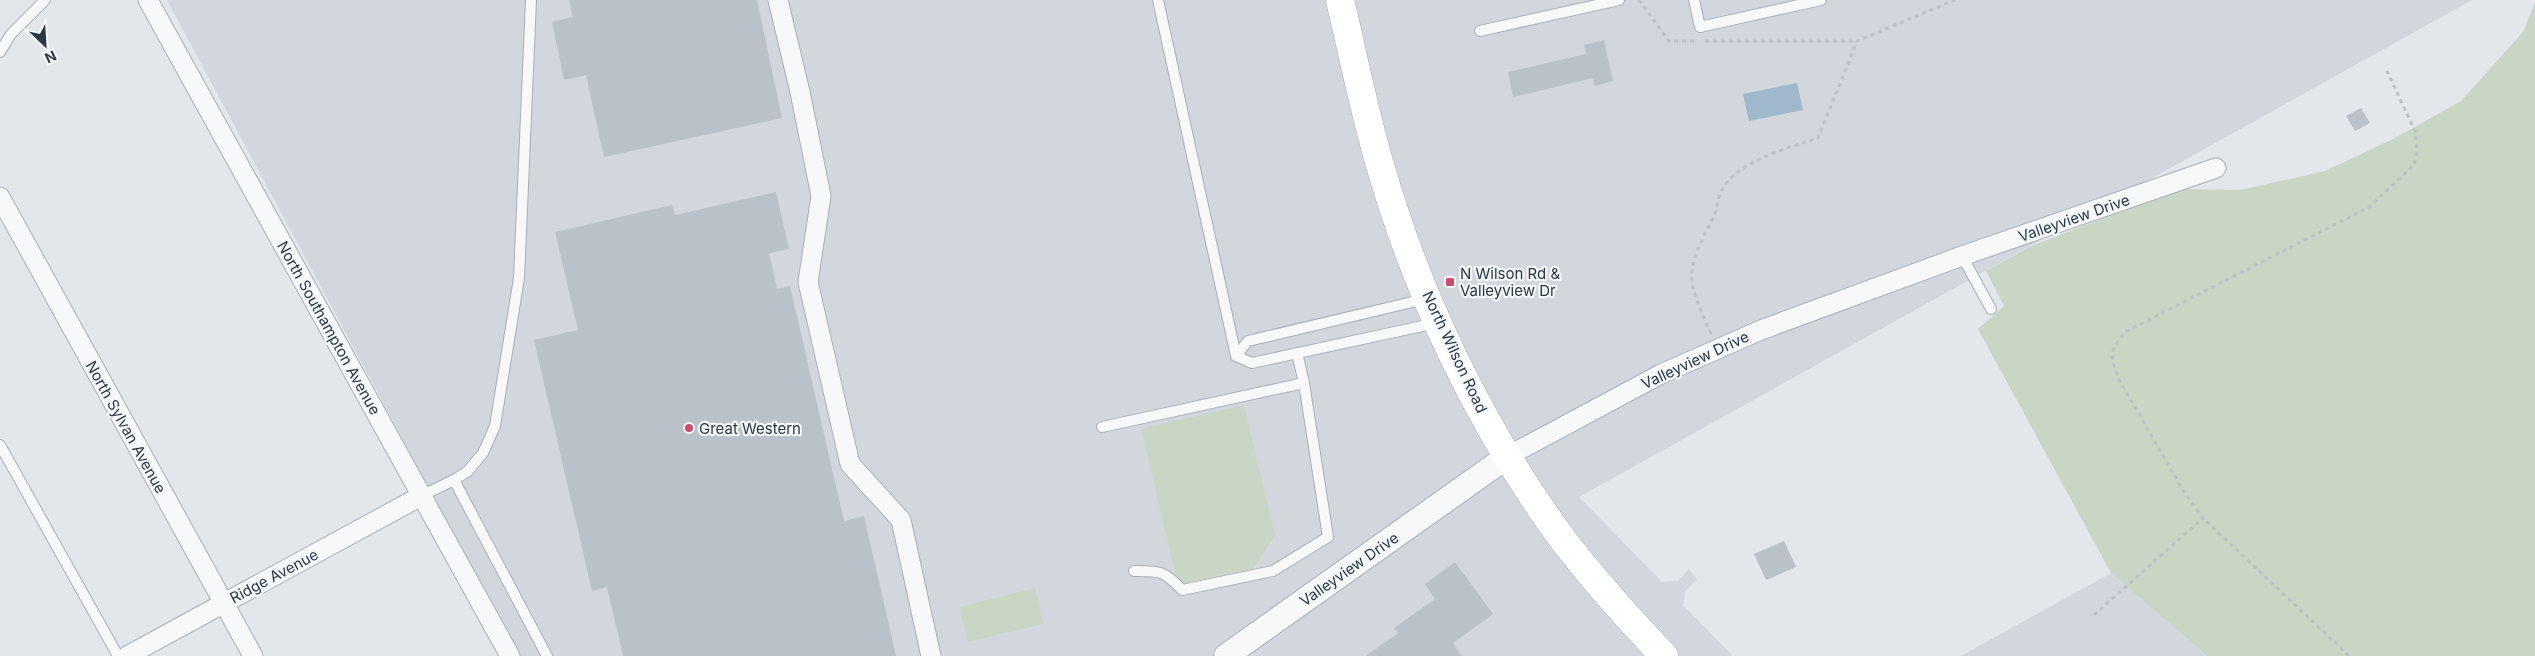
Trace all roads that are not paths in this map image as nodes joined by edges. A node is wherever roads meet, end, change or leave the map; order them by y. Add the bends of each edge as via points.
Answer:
1 (45, 0) edge
2 (148, 0) edge
3 (530, 0) edge
4 (778, 0) edge
5 (1158, 0) edge
6 (1340, 0) edge
7 (1619, 0) edge
8 (1694, 0) edge
9 (1820, 0) edge
10 (1480, 31) dead end
11 (0, 52) edge
12 (2216, 168) dead end
13 (0, 197) edge
14 (1962, 256) junction
15 (1428, 298) junction
16 (1991, 309) dead end
17 (1439, 322) junction
18 (1297, 353) junction
19 (1236, 356) junction
20 (1304, 383) junction
21 (1102, 427) dead end
22 (0, 445) edge
23 (1508, 456) junction
24 (454, 480) junction
25 (421, 496) junction
26 (1134, 571) dead end
27 (224, 603) junction
28 (118, 656) edge
29 (127, 656) edge
30 (252, 656) edge
31 (510, 656) edge
32 (547, 656) edge
33 (931, 656) edge
34 (1226, 656) edge
35 (1664, 656) edge

1 - 11 lane via 11,34
2 - 25 street, North Southampton Avenue
3 - 24 lane via 519,278 495,426 483,453 468,471
4 - 33 street via 821,196 808,282 850,464 901,520
5 - 19 lane
6 - 15 main road, North Wilson Road via 1380,165
7 - 10 lane
8 - 9 lane via 1700,27
12 - 14 street, Valleyview Drive
13 - 27 street, North Sylvan Avenue
14 - 16 lane
14 - 23 street, Valleyview Drive via 1717,348 1661,374
15 - 17 main road, North Wilson Road
15 - 19 lane via 1248,341
17 - 18 lane
17 - 23 main road, North Wilson Road via 1463,375
18 - 19 lane via 1252,363
18 - 20 lane
20 - 21 lane
20 - 26 lane via 1328,537 1273,571 1182,590 1170,576 1160,571
22 - 28 lane
23 - 34 street, Valleyview Drive
23 - 35 main road, North Wilson Road via 1563,539 1629,620
24 - 25 lane
24 - 32 lane
25 - 27 street, Ridge Avenue
25 - 31 street, North Southampton Avenue
27 - 29 street, Ridge Avenue
27 - 30 street, North Sylvan Avenue

